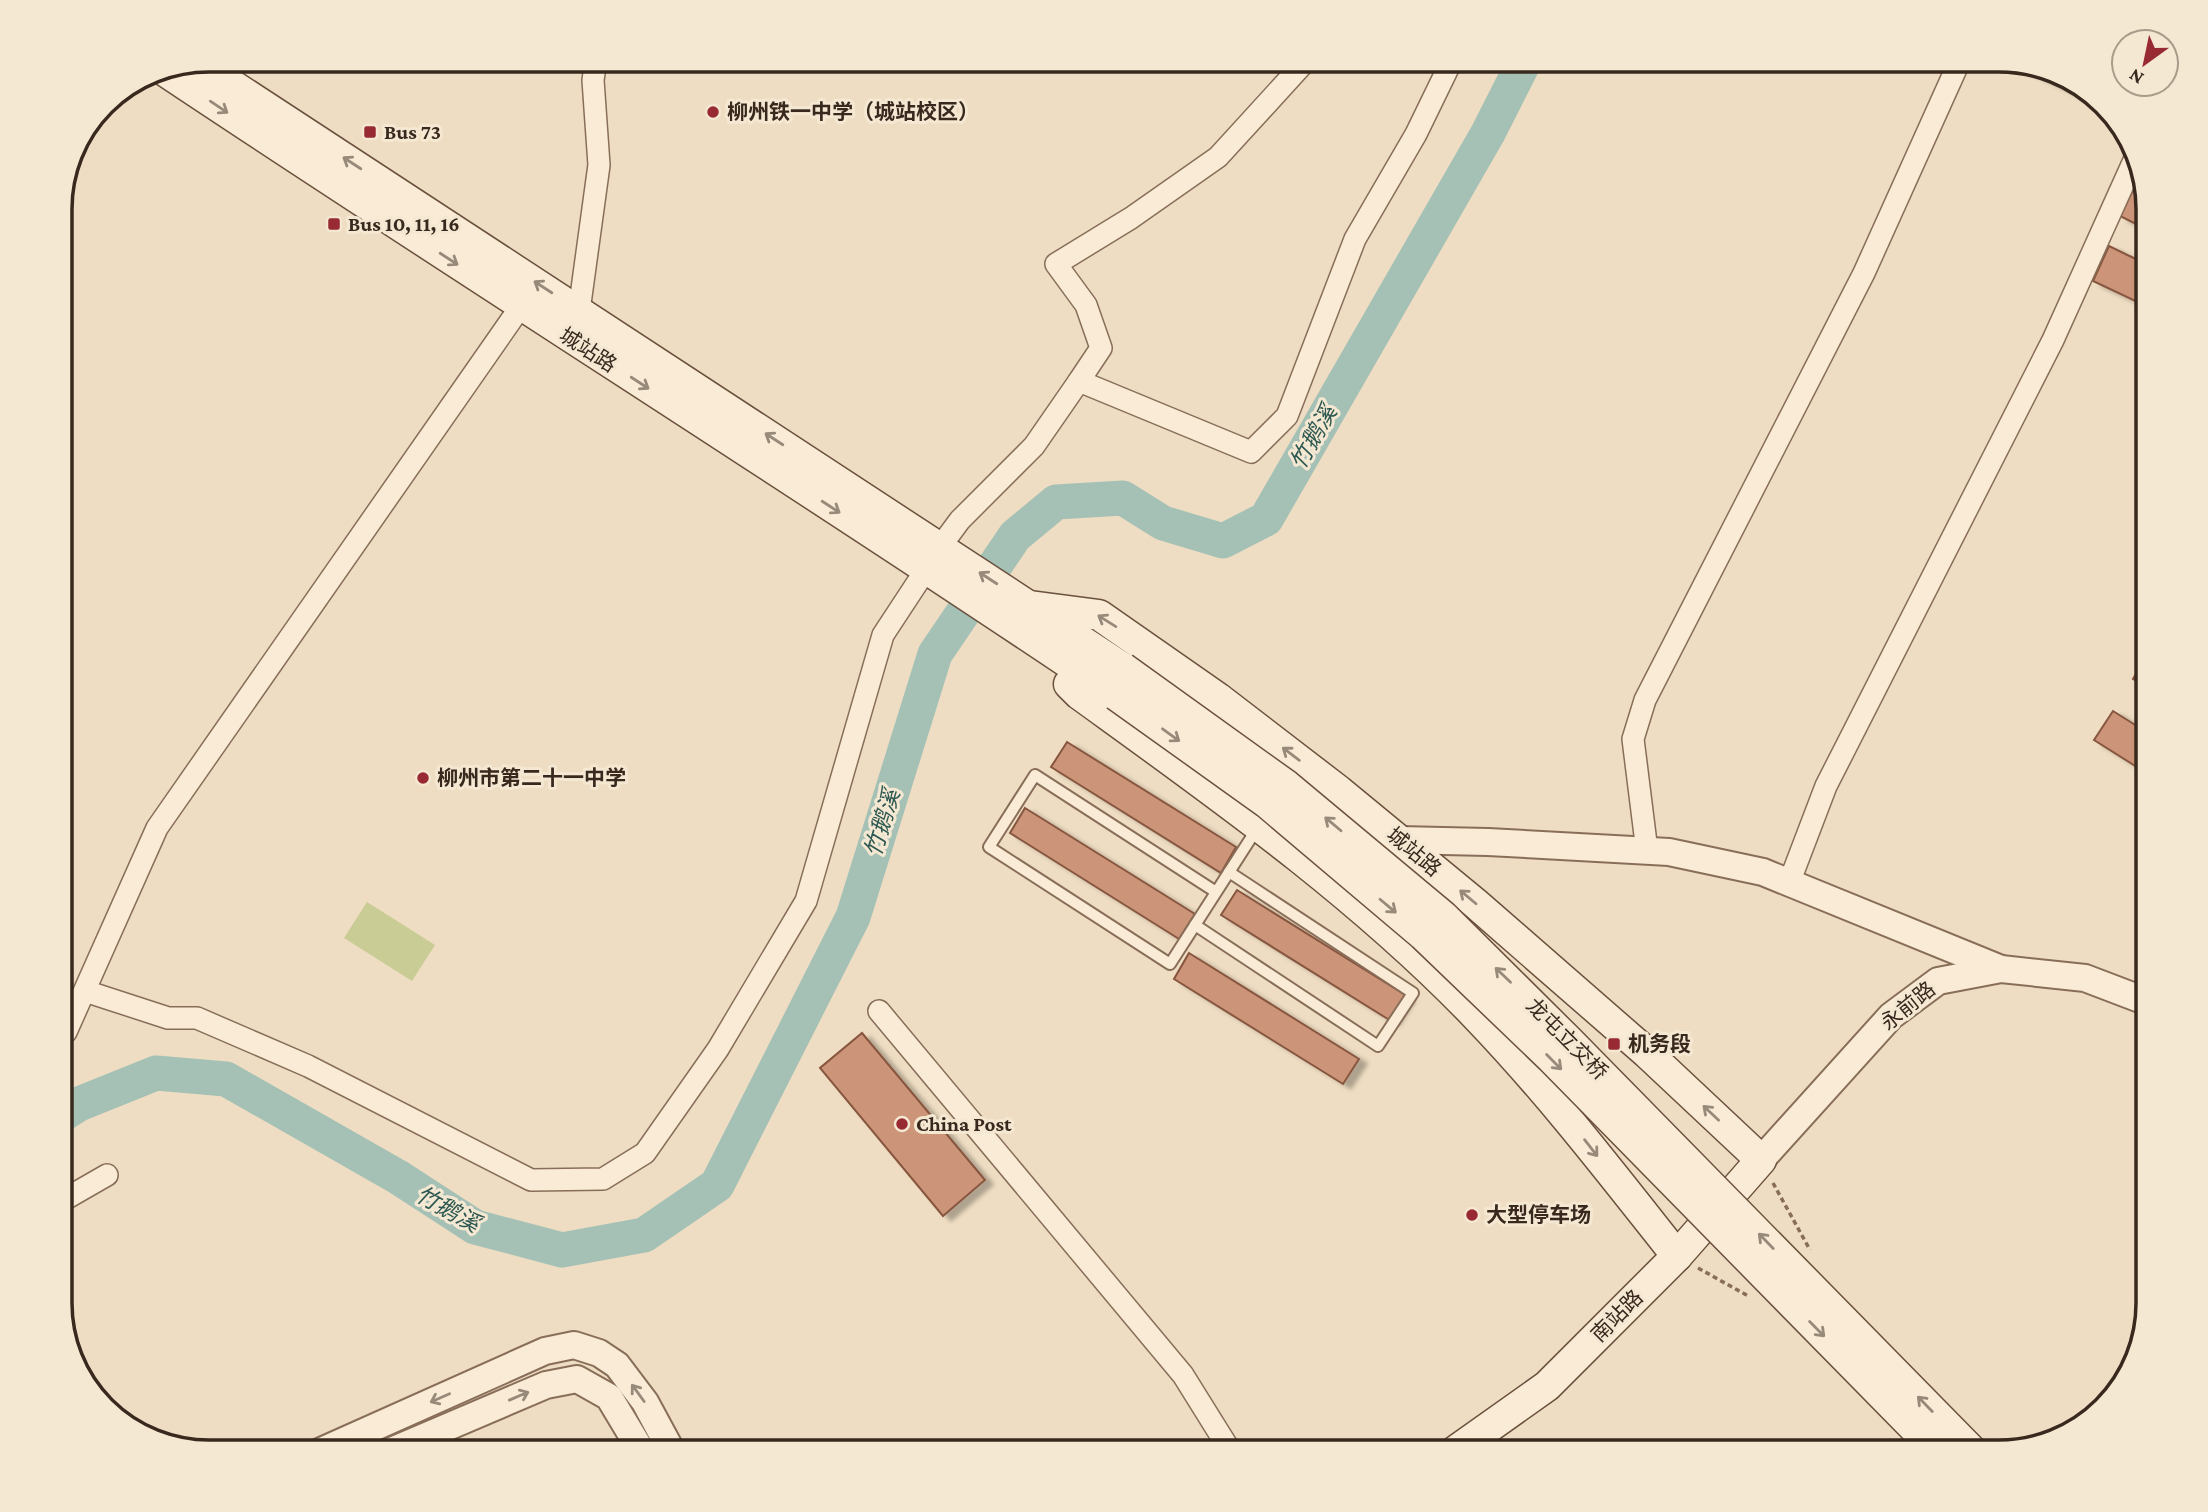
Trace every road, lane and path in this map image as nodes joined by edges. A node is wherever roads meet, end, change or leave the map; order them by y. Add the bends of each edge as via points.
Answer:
1 (211, 72) edge
2 (594, 72) edge
3 (1296, 72) edge
4 (1446, 72) edge
5 (1955, 72) edge
6 (173, 76) edge
7 (2130, 169) edge
8 (521, 306) junction
9 (572, 323) junction
10 (1079, 381) junction
11 (940, 562) junction
12 (1018, 613) junction
13 (1119, 681) junction
14 (1259, 825) junction
15 (1399, 839) junction
16 (1647, 851) junction
17 (1229, 872) junction
18 (1789, 883) junction
19 (1216, 892) junction
20 (1195, 925) junction
21 (2001, 969) junction
22 (85, 991) junction
23 (2136, 997) edge
24 (879, 1011) dead end
25 (72, 1019) edge
26 (1760, 1160) junction
27 (107, 1175) dead end
28 (72, 1195) edge
29 (1677, 1256) junction
30 (346, 1440) edge
31 (416, 1440) edge
32 (635, 1440) edge
33 (666, 1440) edge
34 (1224, 1440) edge
35 (1471, 1440) edge
36 (1926, 1440) edge
37 (1961, 1440) edge

9 -> 1 main road, 城站路
2 - 9 street via 599,165
3 - 10 street via 1218,157 1056,264 1086,306 1101,348
4 - 10 street via 1355,239 1287,416 1251,452
5 - 16 street via 1864,273 1645,700 1633,739
6 -> 8 main road, 城站路
7 - 18 street via 2053,340 1826,786
8 - 9 main road, 城站路
8 - 22 street via 157,828
9 - 11 main road, 城站路
10 - 11 street via 1034,446 960,520
11 - 12 main road, 城站路
11 - 22 street via 883,635 806,901 718,1049 645,1153 603,1179 531,1180 308,1066 197,1018 168,1018
12 - 13 main road, 城站路
12 - 14 main road, 城站路 via 1079,694
15 -> 12 main road, 城站路 via 1218,698 1099,615
13 -> 36 main road, 龙屯立交桥, bridge via 1423,935 1551,1058
37 -> 13 main road, 龙屯立交桥, bridge via 1443,916 1286,785
14 - 17 lane
14 -> 29 main road, 城站路 via 1384,930 1475,1016 1552,1098
15 - 16 street
26 -> 15 main road, 城站路 via 1647,1053
16 - 18 street via 1763,872
17 - 19 lane
17 - 20 lane via 1413,993 1378,1046
18 - 21 street
19 - 20 lane
19 - 20 lane via 1035,775 989,846 1170,964
21 - 23 street, 永前路 via 2085,978
21 - 26 street, 永前路 via 1938,981 1891,1016
22 - 25 street
24 - 34 street via 1183,1375
26 - 29 main road, 南站路
27 - 28 street
29 - 35 main road, 南站路 via 1547,1386
33 -> 30 street via 617,1365 574,1345 545,1351
31 -> 32 street via 546,1385 577,1378 609,1397

